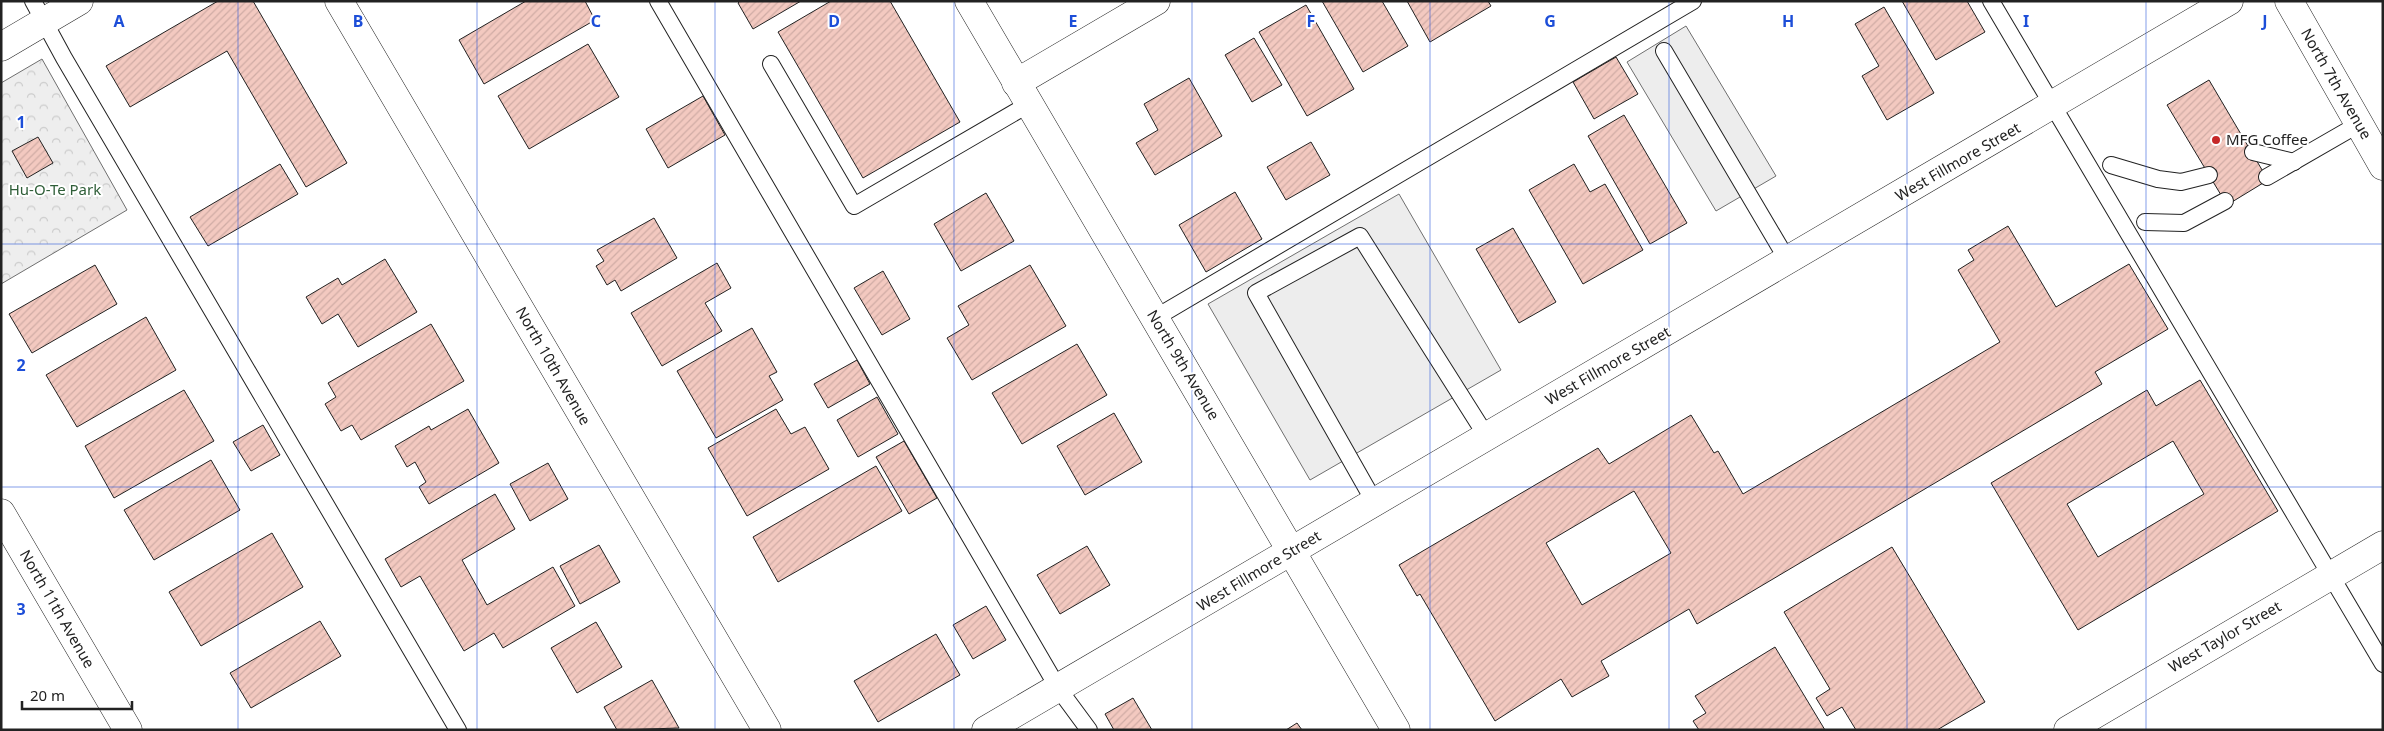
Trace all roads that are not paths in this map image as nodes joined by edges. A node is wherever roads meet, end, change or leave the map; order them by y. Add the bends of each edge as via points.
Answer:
1 (79, 1) edge
2 (339, 1) edge
3 (658, 1) edge
4 (969, 1) edge
5 (1156, 1) edge
6 (1692, 1) edge
7 (1991, 1) edge
8 (2229, 1) edge
9 (2289, 1) edge
10 (39, 11) edge
11 (1, 47) edge
12 (1664, 51) dead end
13 (771, 64) dead end
14 (1022, 93) junction
15 (2054, 106) junction
16 (2359, 124) junction
17 (2253, 152) dead end
18 (2294, 162) junction
19 (2111, 165) dead end
20 (2383, 166) edge
21 (2209, 175) dead end
22 (2267, 177) dead end
23 (2225, 202) dead end
24 (2145, 222) dead end
25 (1788, 261) junction
26 (1155, 318) junction
27 (1487, 437) junction
28 (1376, 502) junction
29 (1, 513) edge
30 (2383, 545) edge
31 (1292, 552) junction
32 (2331, 575) junction
33 (2383, 664) edge
34 (1058, 688) junction
35 (128, 730) edge
36 (458, 730) edge
37 (767, 730) edge
38 (986, 730) edge
39 (1088, 730) edge
40 (1396, 730) edge
41 (2068, 730) edge

1 - 10 street
2 - 37 street, North 10th Avenue
3 - 34 lane
4 - 14 street, North 9th Avenue
5 - 14 street
6 - 26 lane
7 - 15 lane
8 - 15 street, West Fillmore Street
9 - 16 street, North 7th Avenue
10 - 11 street
10 - 36 lane
12 - 25 lane
13 - 14 lane via 854,206
14 - 26 street, North 9th Avenue
15 - 25 street, West Fillmore Street
15 - 32 lane
16 - 18 lane
16 - 20 street, North 7th Avenue
17 - 18 lane
18 - 22 lane
19 - 21 lane via 2158,179 2181,182
23 - 24 lane via 2184,222
25 - 27 street, West Fillmore Street
26 - 31 street, North 9th Avenue
27 - 28 street, West Fillmore Street
27 - 28 lane via 1360,236 1256,293
28 - 31 street, West Fillmore Street
29 - 35 street, North 11th Avenue
30 - 32 street, West Taylor Street
31 - 34 street, West Fillmore Street
31 - 40 street, North 9th Avenue
32 - 33 lane
32 - 41 street, West Taylor Street
34 - 38 street, West Fillmore Street
34 - 39 lane

